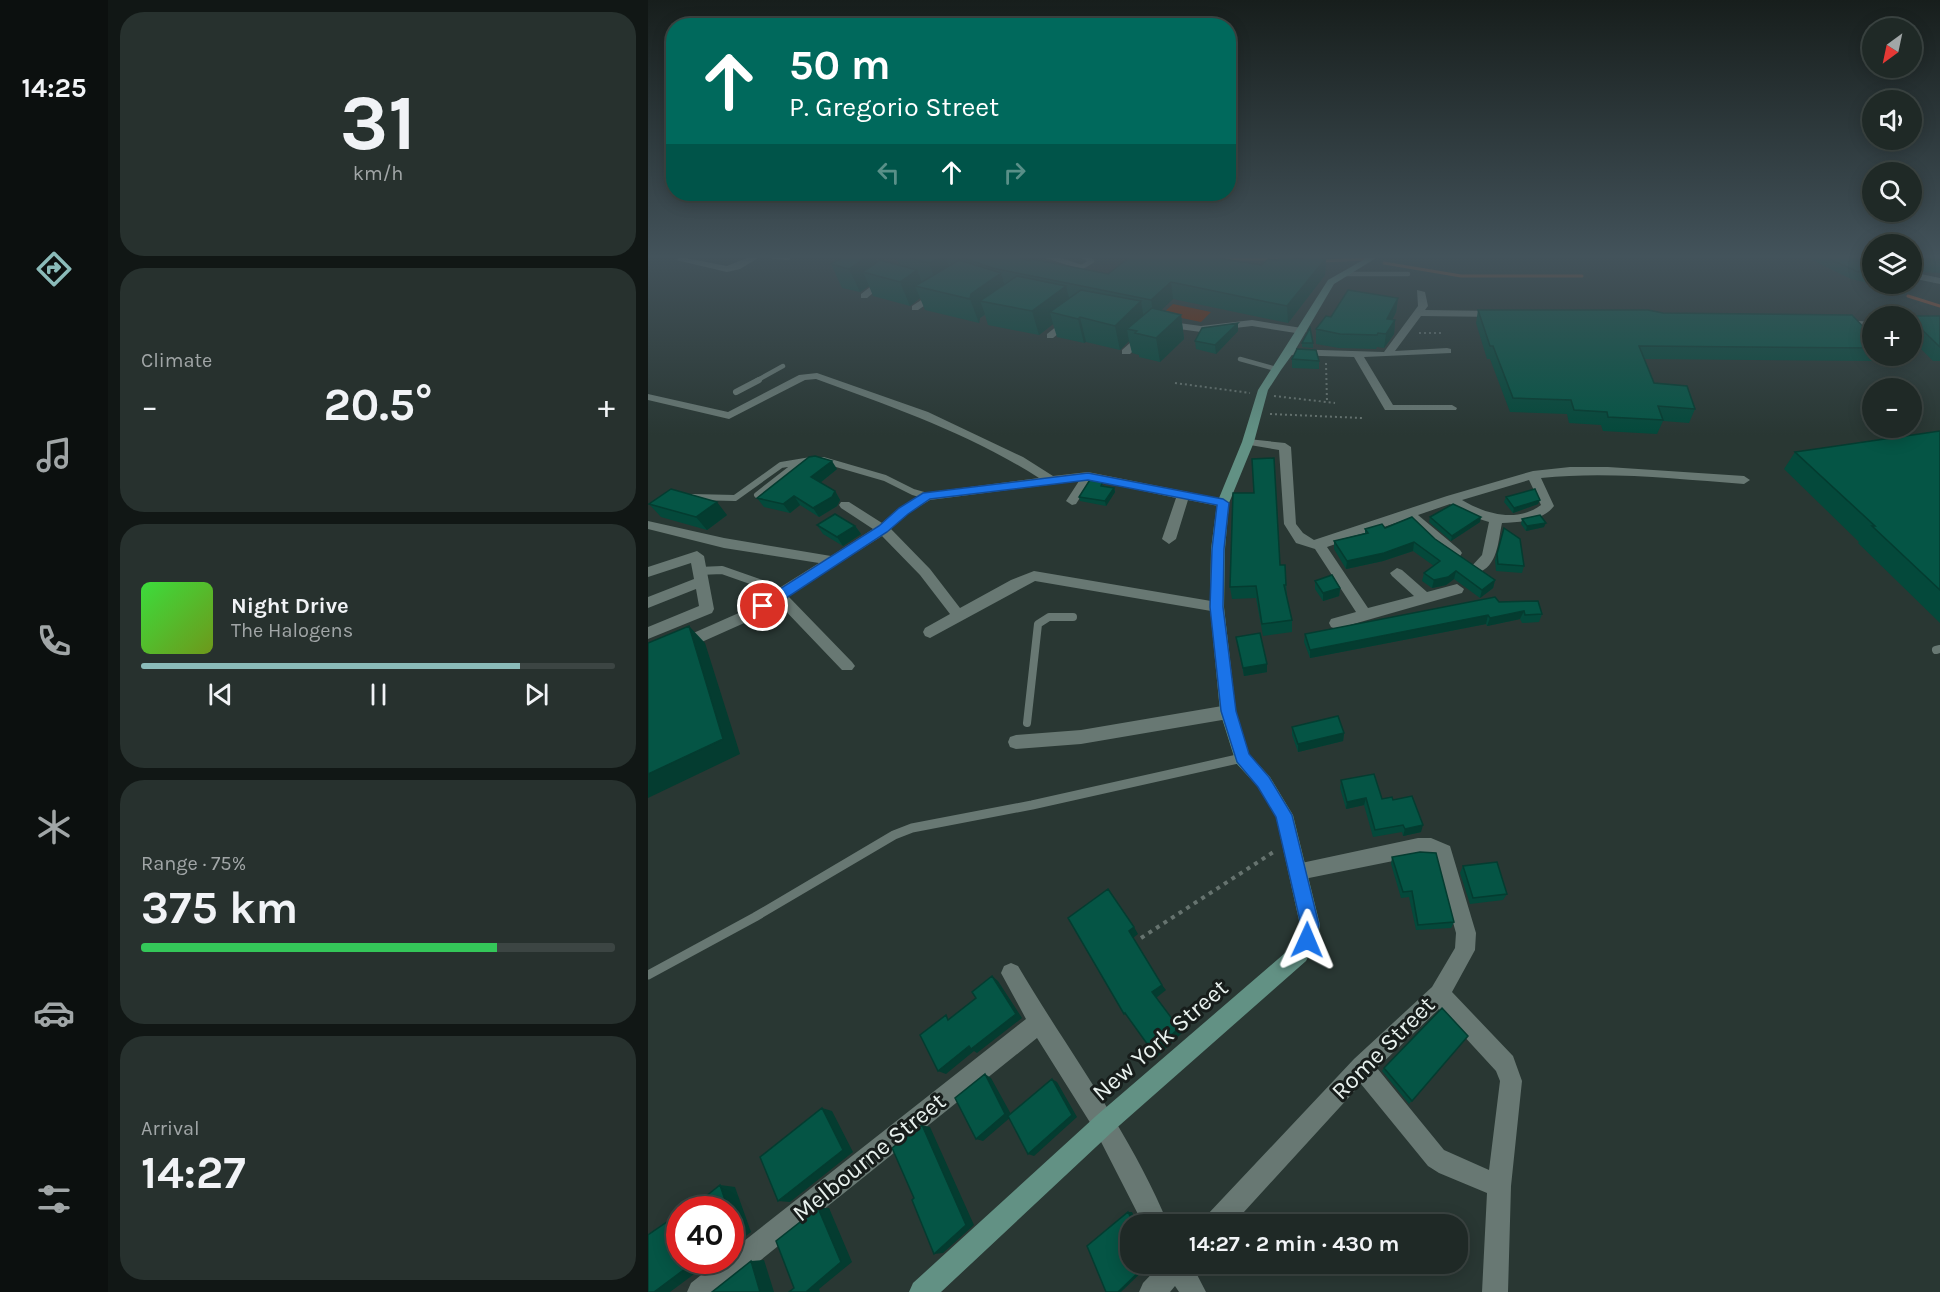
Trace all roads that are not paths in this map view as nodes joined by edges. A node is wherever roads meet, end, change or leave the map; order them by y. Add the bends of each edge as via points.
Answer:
1 (1076, 315) edge
2 (1311, 315) edge
3 (1417, 315) edge
4 (1846, 323) edge
5 (1862, 324) edge
6 (1300, 333) junction
7 (1050, 336) edge
8 (1447, 351) dead end
9 (1126, 352) edge
10 (1289, 352) junction
11 (1358, 355) junction
12 (1387, 355) junction
13 (1240, 359) dead end
14 (783, 366) dead end
15 (1276, 369) junction
16 (736, 392) dead end
17 (648, 398) edge
18 (1452, 408) dead end
19 (1248, 442) junction
20 (799, 462) junction
21 (1533, 474) junction
22 (1088, 476) junction
23 (1049, 479) junction
24 (1744, 480) dead end
25 (757, 495) edge
26 (1183, 495) junction
27 (927, 496) junction
28 (692, 497) edge
29 (1451, 500) junction
30 (1072, 501) dead end
31 (1223, 503) junction
32 (845, 504) dead end
33 (1409, 514) junction
34 (1496, 521) junction
35 (648, 525) edge
36 (883, 529) junction
37 (1169, 539) dead end
38 (724, 543) junction
39 (1319, 545) junction
40 (697, 556) junction
41 (833, 561) junction
42 (648, 572) edge
43 (1397, 573) dead end
44 (700, 577) junction
45 (762, 584) dead end
46 (1457, 589) dead end
47 (780, 596) junction
48 (1425, 598) junction
49 (648, 603) edge
50 (1217, 607) junction
51 (954, 610) dead end
52 (1365, 615) junction
53 (1073, 618) dead end
54 (1336, 623) dead end
55 (930, 632) dead end
56 (648, 633) edge
57 (648, 660) edge
58 (848, 666) dead end
59 (1228, 711) junction
60 (1028, 723) dead end
61 (1016, 742) dead end
62 (1242, 758) junction
63 (1299, 871) junction
64 (1011, 973) dead end
65 (648, 975) edge
66 (1439, 994) junction
67 (1039, 1022) junction
68 (1362, 1067) junction
69 (1104, 1124) junction
70 (1499, 1186) junction
71 (1151, 1214) edge
72 (1225, 1214) edge
73 (1169, 1274) edge
74 (1183, 1274) edge
75 (700, 1292) edge
76 (922, 1292) edge
77 (1152, 1292) edge
78 (1193, 1292) edge
79 (1495, 1292) edge

1 - 7 street
2 - 6 street
3 - 12 street
4 - 5 lane
6 - 9 street via 1230,325 1188,328 1158,323
6 - 10 street
8 - 12 street
10 - 11 street
10 - 15 street
11 - 12 street
11 - 18 street via 1389,408
13 - 15 lane
14 - 16 lane
15 - 19 street via 1262,395
17 - 23 street via 729,416 803,377 817,376 924,414 1019,460
19 - 31 street
19 - 39 street via 1285,447 1290,524 1304,542
20 - 25 lane
20 - 27 lane via 821,459 885,478
20 - 28 lane via 781,465 735,498
21 - 24 street via 1608,471
21 - 29 street
21 - 34 street via 1546,500 1546,510
22 - 23 street
22 - 26 street
22 - 30 street
23 - 27 street
26 - 31 street
26 - 37 street
27 - 36 street
29 - 33 street
29 - 34 street
31 - 50 street
32 - 36 street
33 - 34 street via 1481,572
33 - 39 street
35 - 38 street
36 - 41 street
36 - 51 street via 925,572
38 - 40 street
38 - 41 street
39 - 52 street
40 - 42 street
40 - 44 street
41 - 47 street
43 - 48 street
44 - 45 lane via 722,570
44 - 49 street
44 - 56 street via 707,609
46 - 48 street
47 - 57 street via 746,616
47 - 58 street
48 - 52 street
50 - 55 street via 1034,576
50 - 59 street
52 - 54 street
53 - 60 lane via 1048,617 1038,624
59 - 61 street via 1081,737
59 - 62 street
62 - 63 street, New York Street via 1264,782 1284,815
62 - 65 lane via 912,828
63 - 66 street, Rome Street via 1418,847 1443,852 1466,933 1465,950
63 - 69 street, New York Street via 1310,925 1299,954
64 - 67 street
66 - 68 street, Rome Street
66 - 70 street via 1509,1072
67 - 69 street
67 - 75 street, Melbourne Street
68 - 70 street via 1436,1158
68 - 72 street, Rome Street
69 - 71 street
69 - 76 street, New York Street
70 - 79 street
73 - 77 street
74 - 78 street

